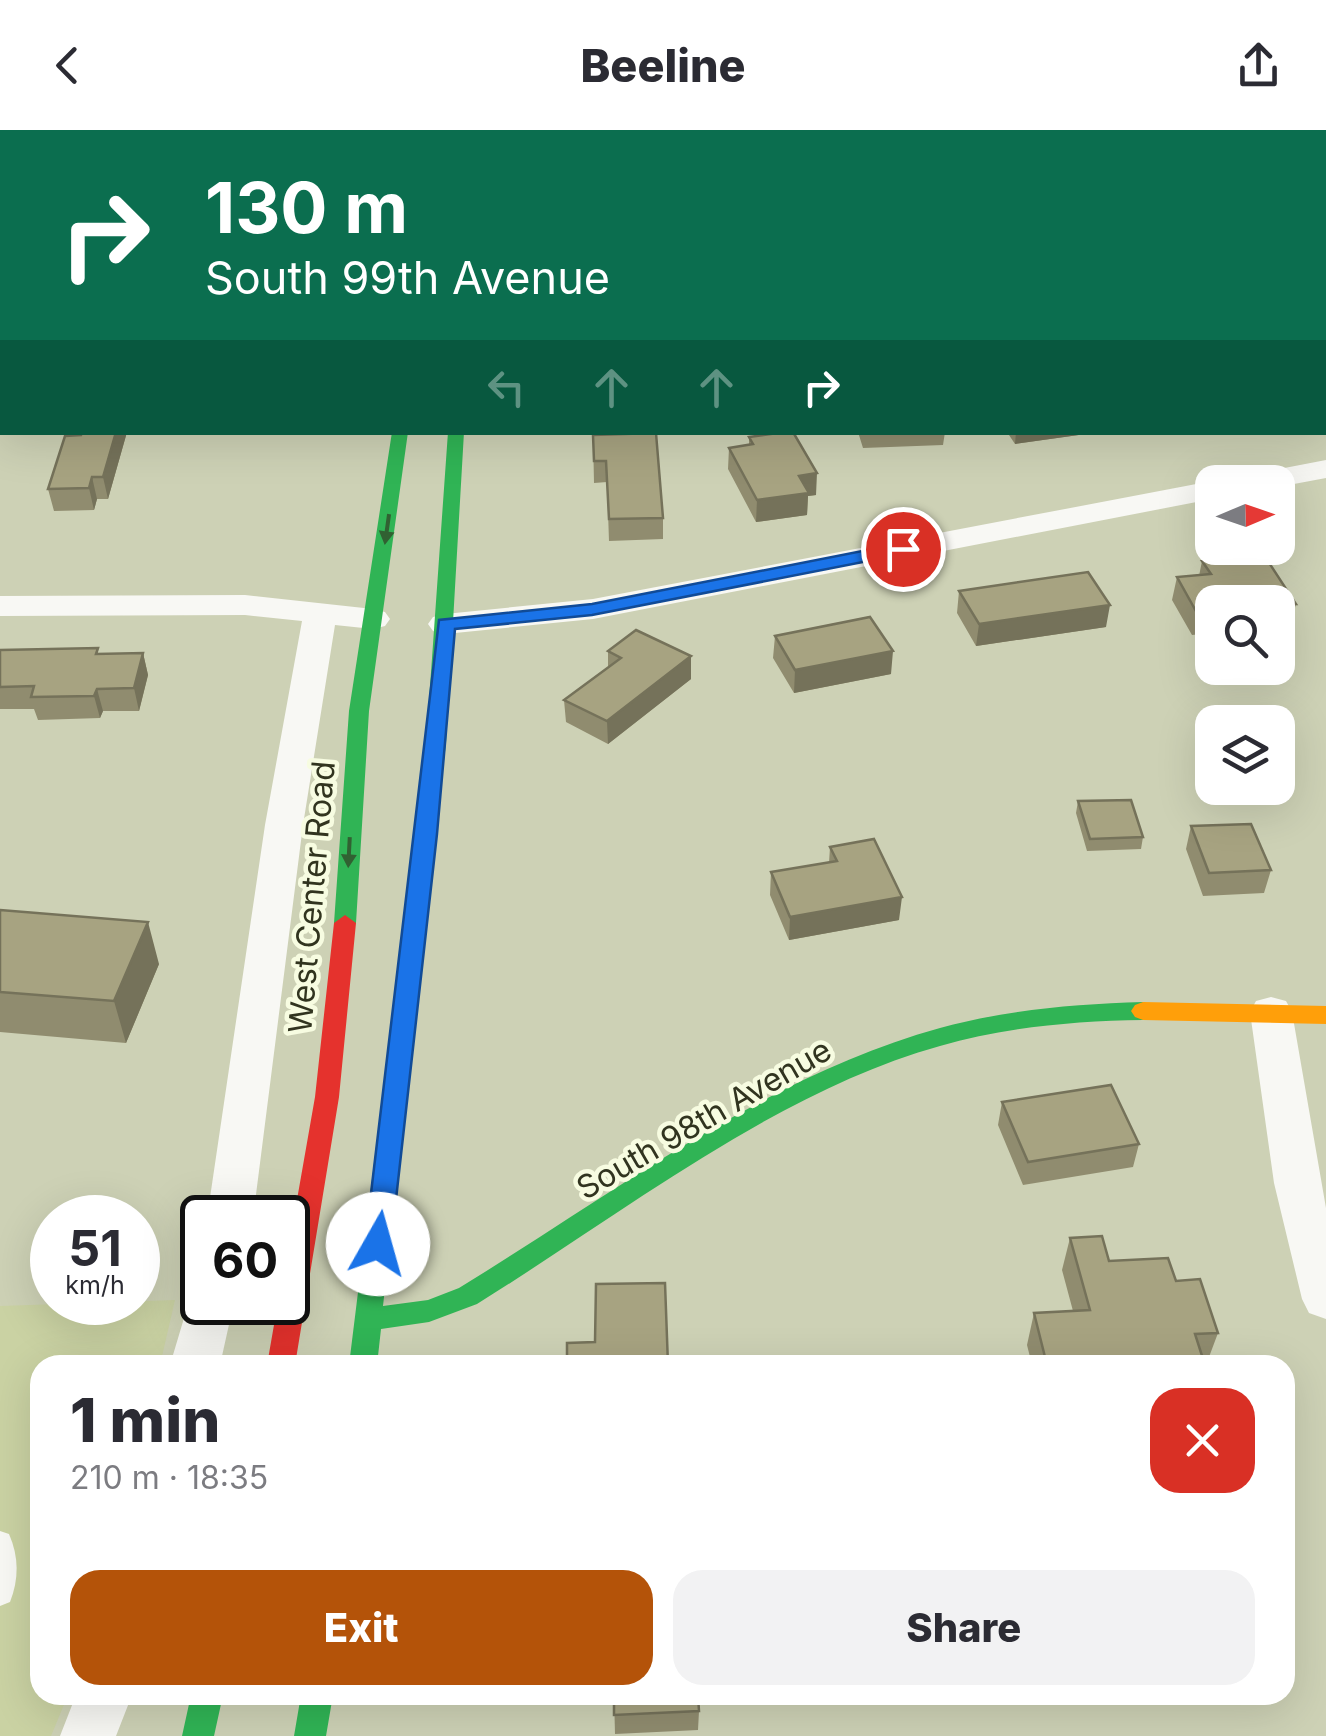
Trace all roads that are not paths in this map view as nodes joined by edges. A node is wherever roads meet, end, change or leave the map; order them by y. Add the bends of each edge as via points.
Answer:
1 (400, 435) edge
2 (456, 435) edge
3 (1326, 469) edge
4 (1295, 475) edge
5 (1195, 493) edge
6 (0, 606) edge
7 (320, 612) junction
8 (382, 620) junction
9 (436, 623) junction
10 (1271, 1012) junction
11 (1326, 1015) edge
12 (233, 1195) edge
13 (1326, 1299) edge
14 (369, 1319) junction
15 (205, 1325) edge
16 (197, 1355) edge
17 (282, 1355) edge
18 (364, 1355) edge
19 (0, 1543) edge
20 (0, 1593) edge
21 (100, 1705) edge
22 (205, 1705) edge
23 (315, 1705) edge
24 (88, 1736) edge
25 (198, 1736) edge
26 (310, 1736) edge

1 -> 8 main road, West Center Road
2 - 9 main road
3 - 4 street
5 - 9 street via 592,609
6 - 7 street via 245,605
7 - 8 street
7 - 12 street
8 -> 17 main road, West Center Road via 359,710 327,1097
9 - 14 main road via 432,784
10 - 11 main road, South 98th Avenue
10 - 13 street via 1297,1184
10 - 14 main road, South 98th Avenue via 1081,1012 913,1046 764,1115 468,1296 429,1311
14 - 18 main road
15 - 16 street
19 - 20 lane
21 - 24 street
22 - 25 main road
23 - 26 main road

